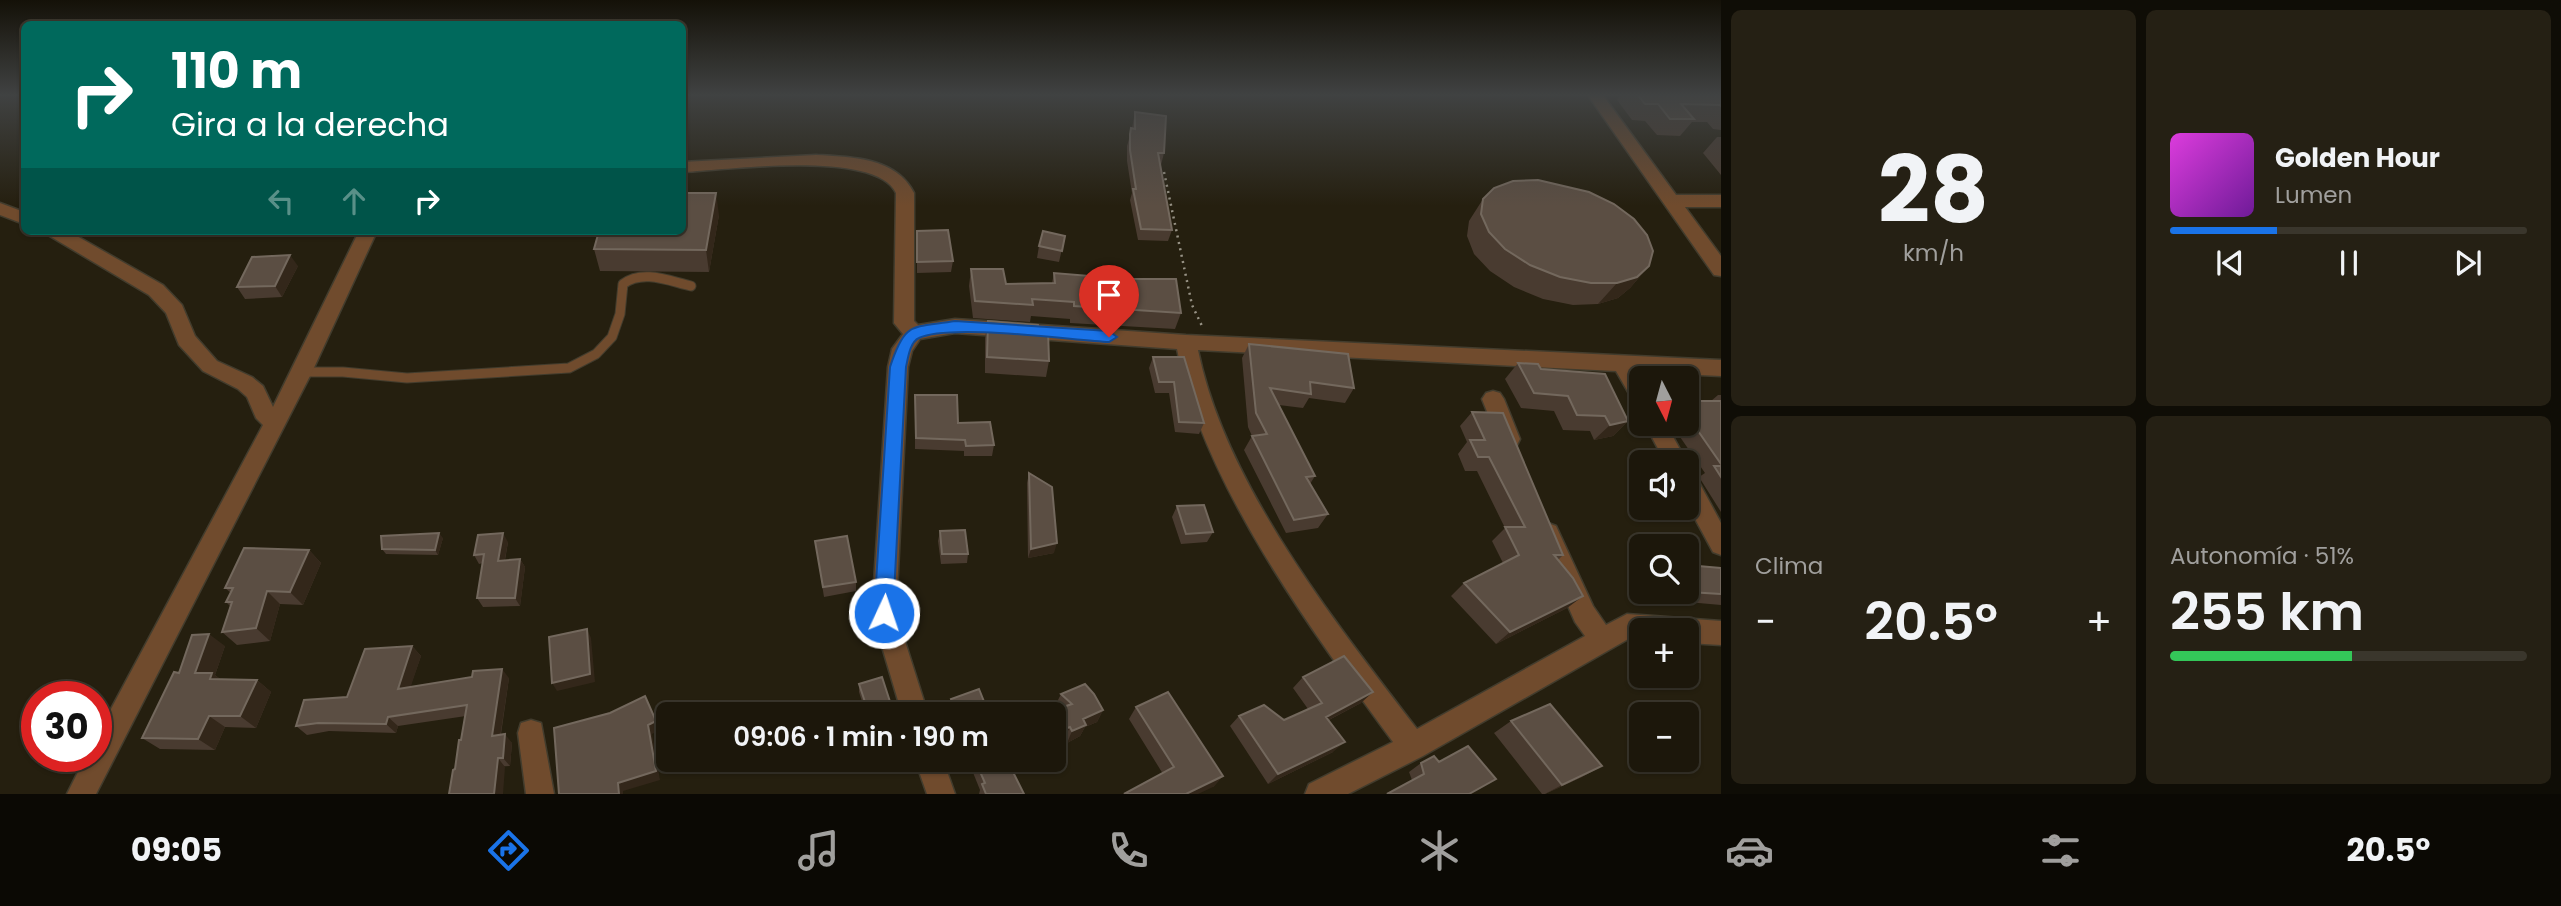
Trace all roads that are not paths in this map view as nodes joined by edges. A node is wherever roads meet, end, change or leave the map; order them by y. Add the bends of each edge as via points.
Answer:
1 (1621, 131) edge
2 (686, 167) edge
3 (1671, 201) junction
4 (1721, 201) edge
5 (0, 209) edge
6 (21, 217) edge
7 (61, 235) edge
8 (366, 235) edge
9 (1721, 270) edge
10 (691, 286) dead end
11 (914, 333) junction
12 (1198, 343) junction
13 (1622, 363) junction
14 (1721, 368) edge
15 (302, 372) junction
16 (1629, 375) edge
17 (1493, 399) dead end
18 (274, 422) junction
19 (1518, 461) edge
20 (1699, 504) edge
21 (1539, 510) edge
22 (1721, 545) edge
23 (1629, 626) edge
24 (1699, 632) edge
25 (1721, 633) edge
26 (1602, 640) junction
27 (911, 702) edge
28 (531, 733) dead end
29 (1413, 746) junction
30 (933, 772) edge
31 (81, 794) edge
32 (540, 794) edge
33 (941, 794) edge
34 (1319, 794) edge

1 - 3 street
2 - 11 street via 837,162 890,174 905,193 904,323
3 - 4 street
3 - 9 street
5 - 6 street
7 - 18 street via 156,290 175,310 186,340 210,366 256,392
8 - 15 street
10 - 15 lane via 648,277 628,279 623,284 616,332 588,361 569,368 407,378
11 - 12 street via 955,326
11 - 27 street via 902,349 898,367 884,613
12 - 13 street
12 - 29 street via 1203,409 1253,509 1322,622
13 - 14 street
13 - 16 street
15 - 18 street
17 - 19 street
18 - 31 street
20 - 22 street
21 - 26 street via 1584,614
23 - 26 street
24 - 25 street
26 - 29 street
28 - 32 street
29 - 34 street
30 - 33 street

